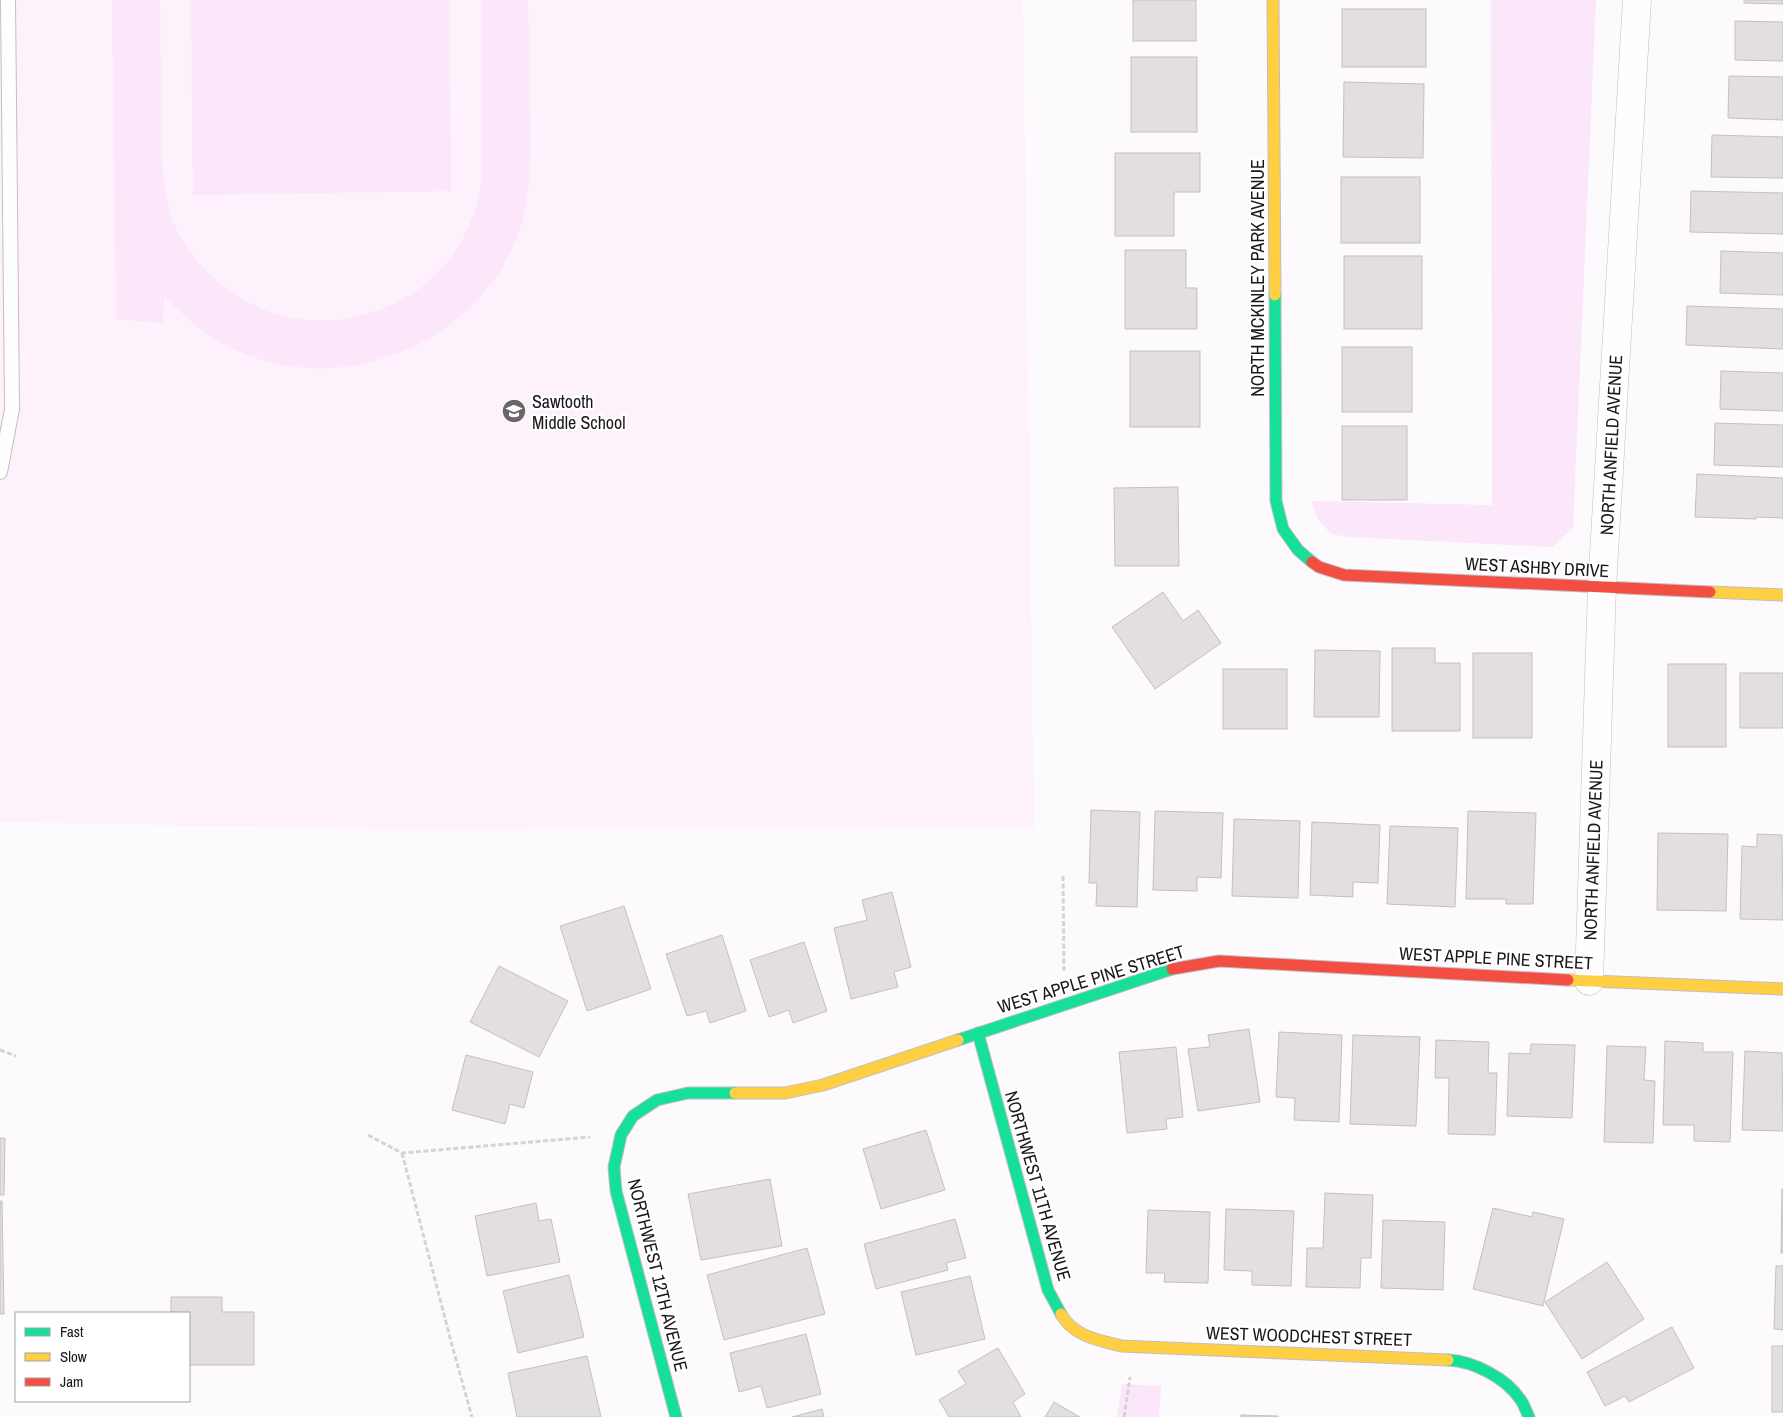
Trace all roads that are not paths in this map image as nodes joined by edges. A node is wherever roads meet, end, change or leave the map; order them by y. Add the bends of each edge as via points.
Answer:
1 (8, 0) edge
2 (1273, 0) edge
3 (1637, 0) edge
4 (0, 472) edge
5 (1298, 550) joint
6 (1602, 587) junction
7 (1783, 595) edge
8 (1589, 981) junction
9 (1783, 989) edge
10 (978, 1033) junction
11 (634, 1116) joint
12 (1085, 1336) joint
13 (676, 1417) edge
14 (1529, 1417) edge

1 - 4 lane via 12,409
2 - 5 street, NORTH MCKINLEY PARK AVENUE via 1276,501 1283,528
3 - 6 street, NORTH ANFIELD AVENUE
5 - 6 street, WEST ASHBY DRIVE via 1319,567 1344,575
6 - 7 street, WEST ASHBY DRIVE
6 - 8 street, NORTH ANFIELD AVENUE
8 - 9 street, WEST APPLE PINE STREET
8 - 10 street, WEST APPLE PINE STREET via 1219,961 1179,967
10 - 11 street, WEST APPLE PINE STREET via 823,1085 785,1093 688,1093 658,1100
10 - 12 street, NORTHWEST 11TH AVENUE via 1048,1290 1066,1323
11 - 13 street, NORTHWEST 12TH AVENUE via 621,1136 614,1167 616,1191
12 - 14 street, WEST WOODCHEST STREET via 1122,1346 1460,1360 1500,1378 1520,1399

